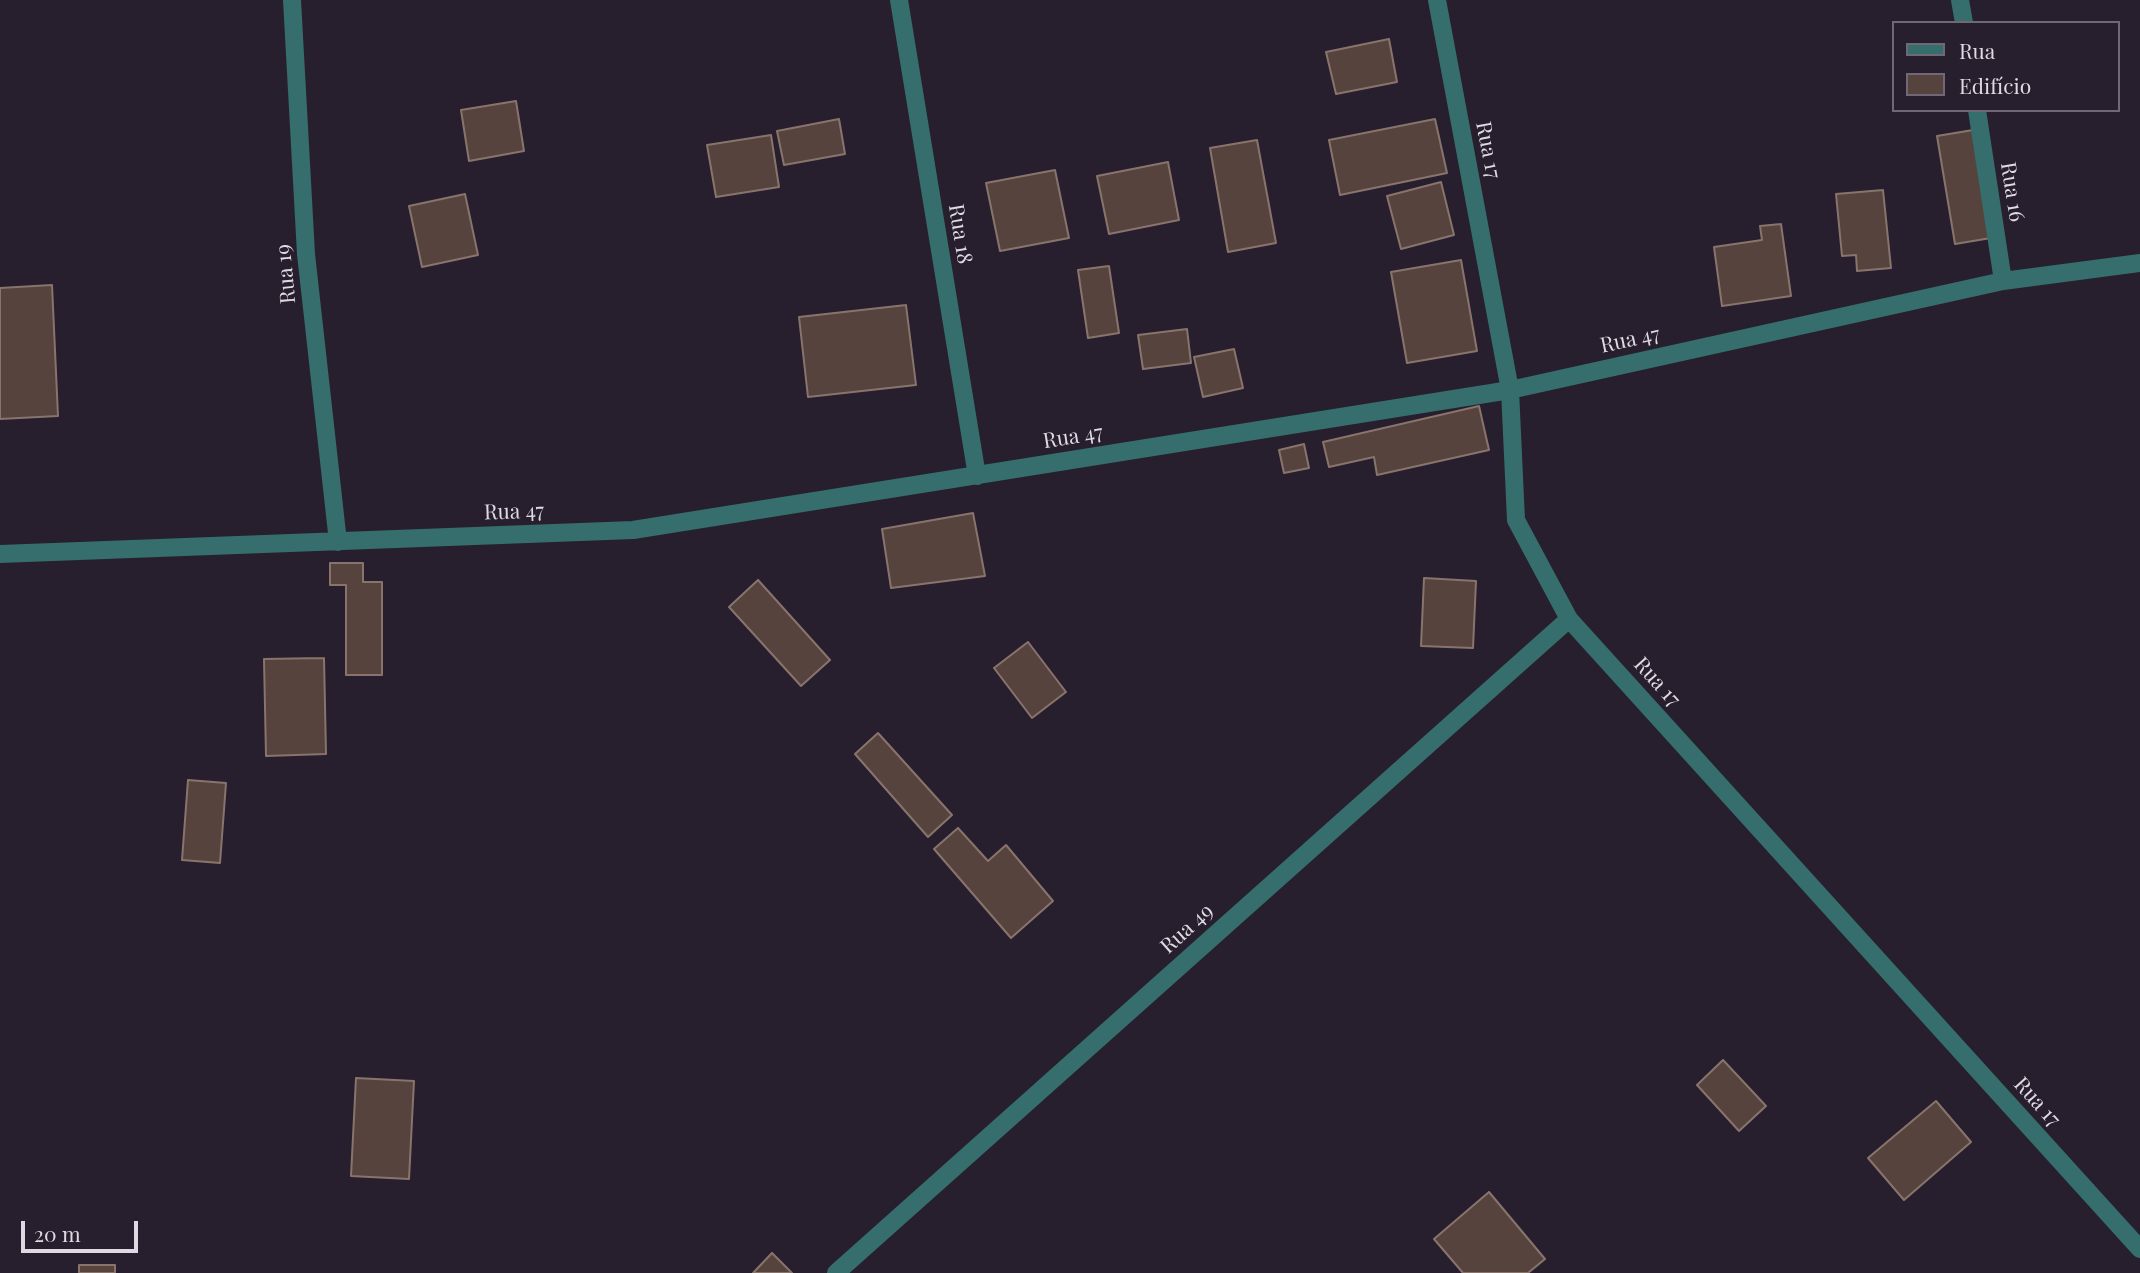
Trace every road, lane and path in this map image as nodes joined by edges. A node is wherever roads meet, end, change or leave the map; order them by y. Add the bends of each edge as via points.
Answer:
1 (292, 0) edge
2 (899, 0) edge
3 (1437, 0) edge
4 (1960, 0) edge
5 (1964, 21) edge
6 (1977, 112) edge
7 (2140, 263) edge
8 (2003, 281) junction
9 (1510, 390) junction
10 (977, 476) junction
11 (338, 542) junction
12 (0, 554) edge
13 (1569, 619) junction
14 (2140, 1249) edge
15 (836, 1273) edge

1 - 11 street, Rua 19 via 306,254
2 - 10 street, Rua 18
3 - 9 street, Rua 17
4 - 5 street
6 - 8 street, Rua 16
7 - 8 street, Rua 47
8 - 9 street, Rua 47
9 - 10 street, Rua 47
9 - 13 street, Rua 17 via 1516,520
10 - 11 street, Rua 47 via 633,530
11 - 12 street, Rua 47
13 - 14 street, Rua 17
13 - 15 street, Rua 49

